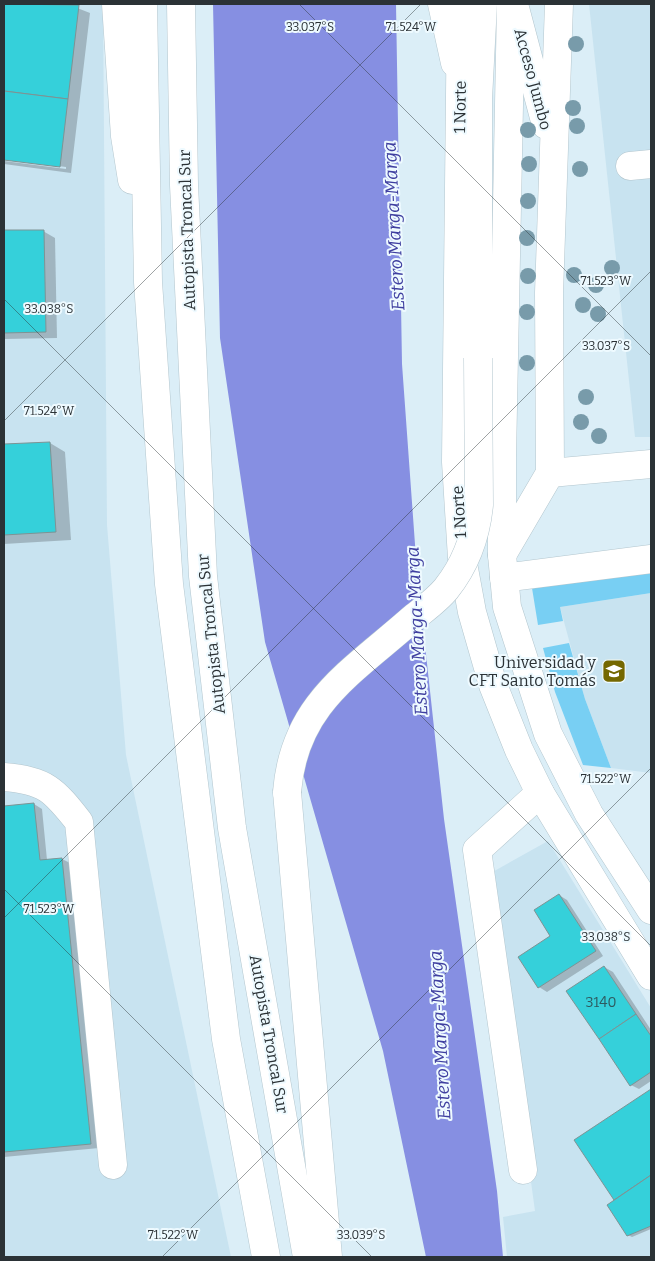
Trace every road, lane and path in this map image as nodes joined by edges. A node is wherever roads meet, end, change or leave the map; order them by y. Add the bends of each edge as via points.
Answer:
1 (116, 4) edge
2 (143, 4) edge
3 (181, 4) edge
4 (442, 4) edge
5 (461, 4) edge
6 (482, 4) edge
7 (512, 4) edge
8 (559, 4) edge
9 (460, 86) junction
10 (553, 154) junction
11 (148, 282) junction
12 (651, 464) edge
13 (550, 473) junction
14 (651, 559) edge
15 (503, 567) junction
16 (4, 777) edge
17 (540, 793) junction
18 (651, 910) edge
19 (651, 976) edge
20 (113, 1165) dead end
21 (523, 1170) dead end
22 (266, 1257) edge
23 (307, 1257) edge
24 (328, 1257) edge

1 - 11 main road via 125,136
2 - 11 main road
3 - 23 main road, Autopista Troncal Sur via 184,184 203,576 232,828
4 - 9 main road
5 - 9 main road, 1 Norte
6 - 24 main road, bridge via 478,99 477,523 465,558 445,591 334,688 311,714 293,752 287,792
7 - 10 main road, Acceso Jumbo
7 - 15 main road
8 - 10 main road
9 - 17 main road, 1 Norte via 456,462 462,558 472,612 493,685
10 - 13 main road via 549,293
11 - 22 main road via 169,584 196,813 226,1039
12 - 13 main road
13 - 15 main road
14 - 15 main road
15 - 18 main road via 507,607 516,642 548,734 589,814
16 - 20 main road via 29,778 57,794 79,822
17 - 19 main road, 1 Norte
17 - 21 main road via 477,850

